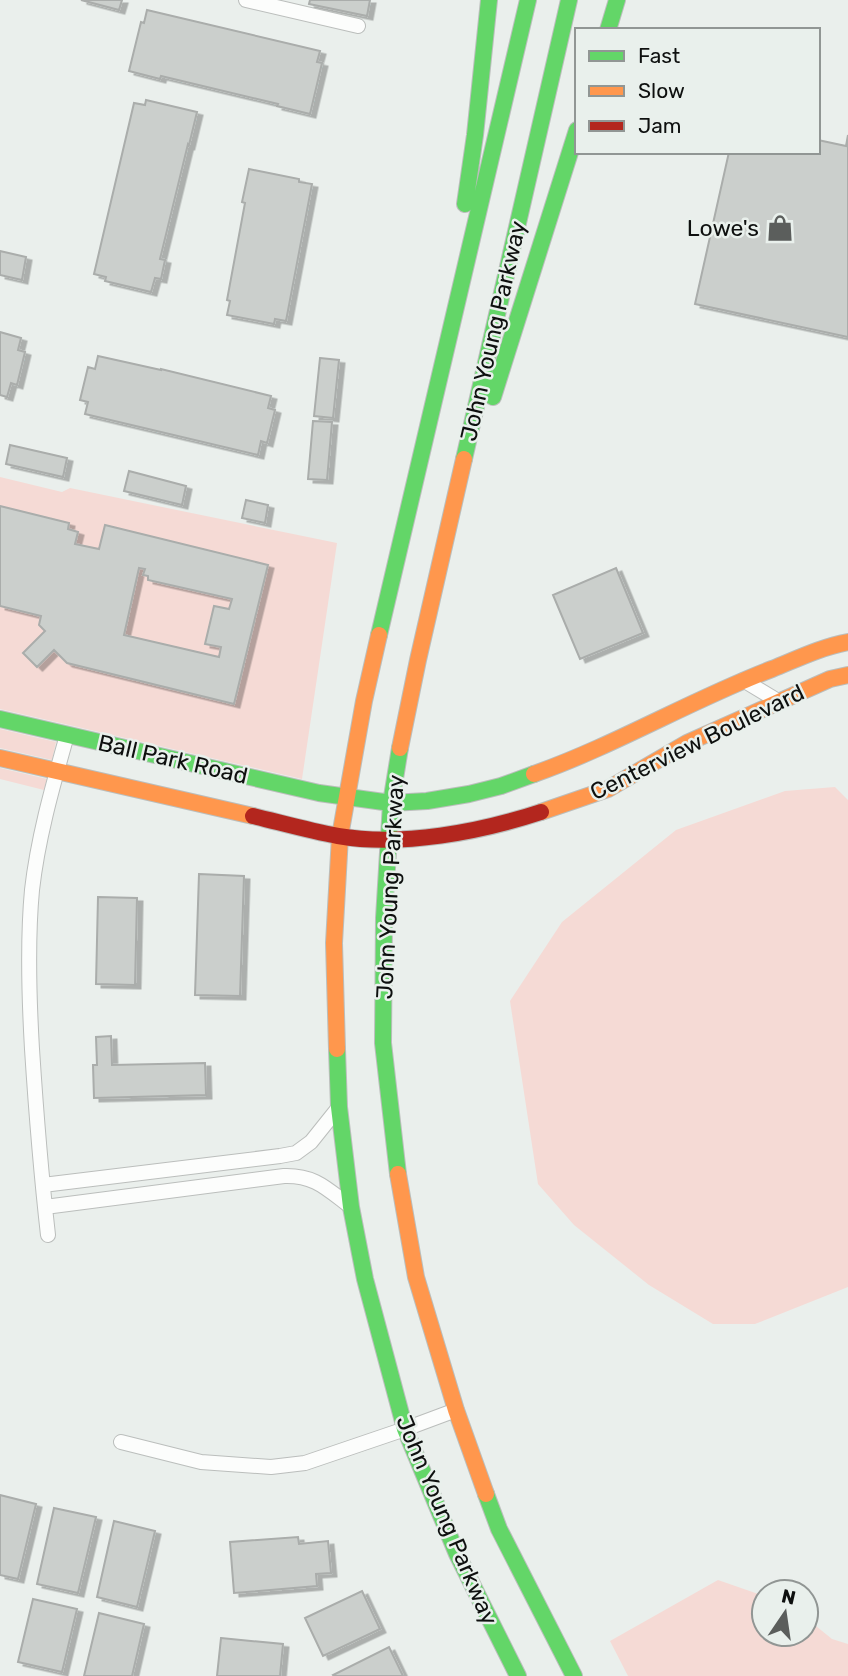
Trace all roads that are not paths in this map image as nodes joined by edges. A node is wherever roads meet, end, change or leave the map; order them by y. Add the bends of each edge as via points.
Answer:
1 (246, 0) edge
2 (489, 0) edge
3 (528, 0) edge
4 (569, 0) edge
5 (617, 0) edge
6 (358, 26) dead end
7 (609, 28) edge
8 (575, 136) edge
9 (463, 275) junction
10 (440, 561) junction
11 (848, 642) edge
12 (848, 675) edge
13 (743, 680) junction
14 (778, 701) junction
15 (0, 719) edge
16 (67, 734) junction
17 (0, 758) edge
18 (57, 771) junction
19 (346, 797) junction
20 (391, 803) junction
21 (340, 836) junction
22 (389, 839) junction
23 (339, 1107) junction
24 (242, 1161) junction
25 (246, 1181) junction
26 (43, 1185) junction
27 (45, 1207) junction
28 (351, 1207) junction
29 (48, 1235) dead end
30 (456, 1410) junction
31 (405, 1429) junction
32 (121, 1442) dead end
33 (517, 1676) edge
34 (574, 1676) edge

1 - 6 street
2 - 9 main road via 463,214
3 - 9 main road, John Young Parkway
4 - 10 main road, John Young Parkway
5 - 7 main road
8 - 10 main road
9 - 19 main road, John Young Parkway via 363,701
10 - 20 main road, John Young Parkway
11 - 13 main road, Centerview Boulevard
12 - 14 main road, Centerview Boulevard
13 - 14 street
13 - 20 main road, Centerview Boulevard via 576,759 501,786 427,801
14 - 22 main road, Centerview Boulevard via 687,743 608,789 516,820 428,838
15 - 16 main road, Ball Park Road
16 - 18 street
16 - 19 main road, Ball Park Road
17 - 18 main road, Ball Park Road
18 - 21 main road, Ball Park Road
18 - 26 street via 37,856 29,948
19 - 20 main road, Centerview Boulevard
19 - 21 main road, John Young Parkway
20 - 22 main road, John Young Parkway
21 - 22 main road, Centerview Boulevard
21 - 23 main road, John Young Parkway via 334,943
22 - 30 main road, John Young Parkway via 383,1043 393,1143 416,1277
23 - 24 street via 296,1153
23 - 28 main road, John Young Parkway
24 - 25 street
24 - 26 street
25 - 27 street
25 - 28 street via 298,1176 316,1181
26 - 27 street
27 - 29 street
28 - 31 main road, John Young Parkway
30 - 31 street
30 - 34 main road, John Young Parkway via 499,1529
31 - 32 street via 305,1462 271,1467 201,1462
31 - 33 main road, John Young Parkway via 457,1554

